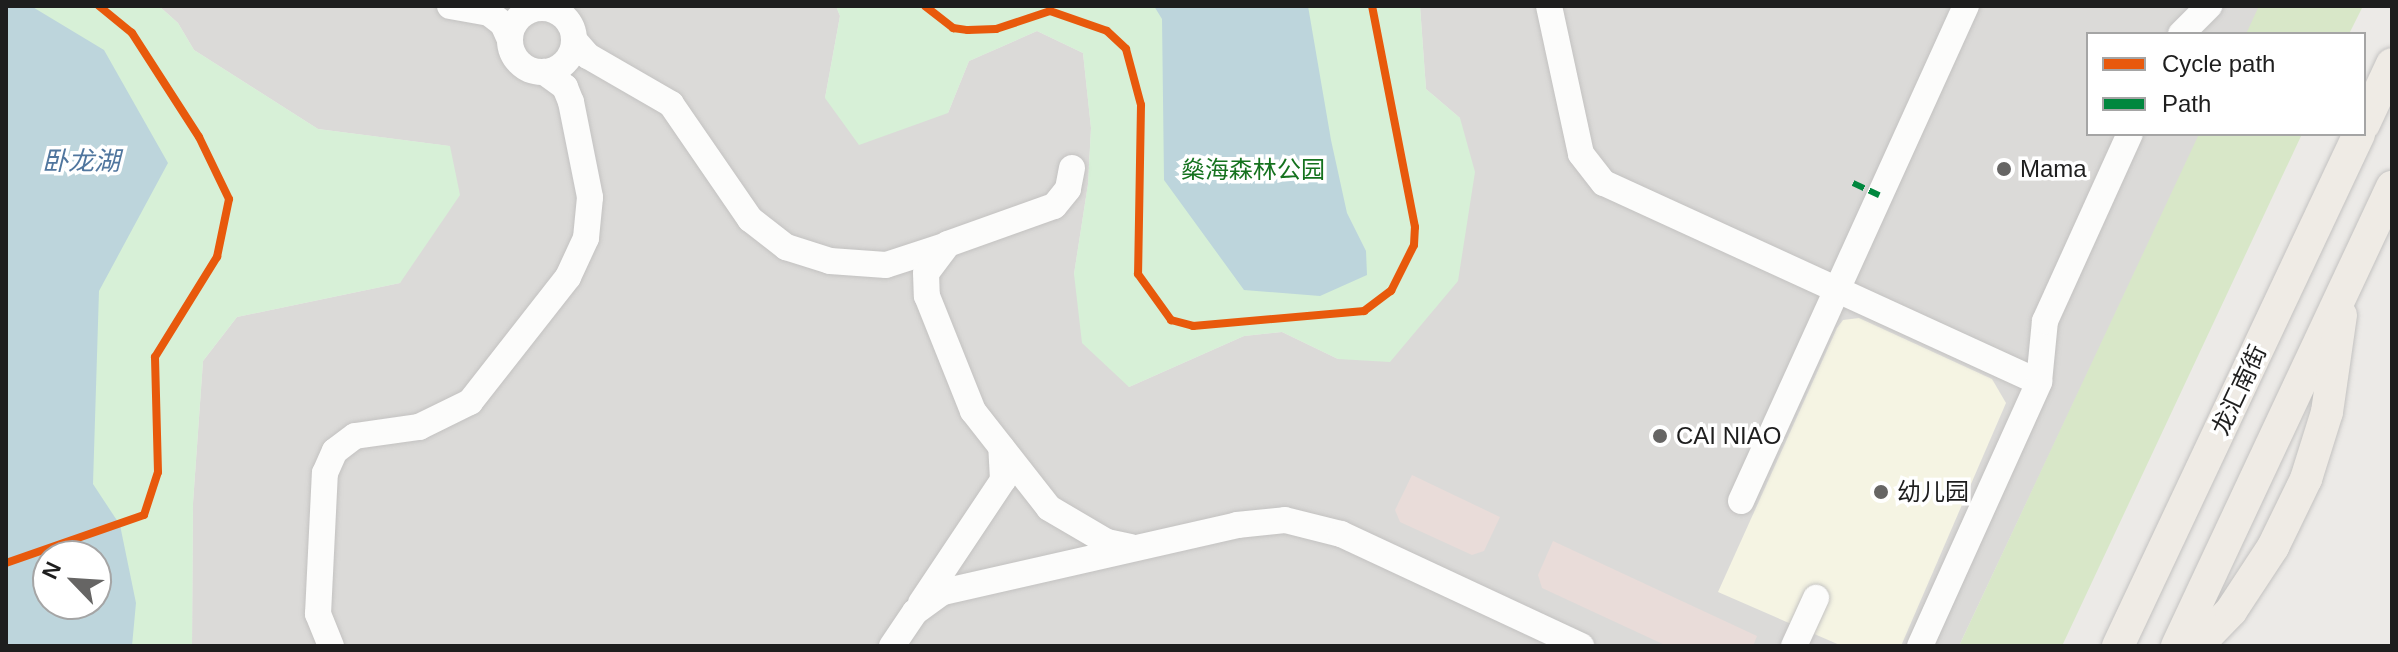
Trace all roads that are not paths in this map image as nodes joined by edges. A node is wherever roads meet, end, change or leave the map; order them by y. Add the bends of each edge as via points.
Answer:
1 (450, 6) edge
2 (1549, 6) edge
3 (1966, 6) edge
4 (2209, 6) edge
5 (551, 8) edge
6 (2183, 32) edge
7 (510, 40) junction
8 (574, 40) junction
9 (2392, 64) edge
10 (544, 72) junction
11 (2366, 120) edge
12 (2129, 136) edge
13 (2358, 136) edge
14 (1072, 168) dead end
15 (2392, 187) edge
16 (948, 244) junction
17 (886, 265) junction
18 (1836, 289) junction
19 (2342, 293) junction
20 (927, 296) junction
21 (2039, 382) junction
22 (1001, 447) junction
23 (1741, 501) dead end
24 (1133, 548) junction
25 (1816, 598) dead end
26 (915, 612) junction
27 (331, 646) edge
28 (892, 646) edge
29 (1581, 646) edge
30 (1794, 646) edge
31 (1920, 646) edge
32 (2118, 646) edge
33 (2177, 646) edge
34 (2197, 646) edge

1 - 7 lane via 489,13 503,24
2 - 18 lane via 1581,154 1590,171 1604,183
3 - 18 lane
4 - 6 lane
5 - 7 lane via 523,14
5 - 8 lane via 568,21
7 - 10 lane via 516,60
8 - 10 lane via 568,59
8 - 17 lane via 588,56 678,111 740,207 774,240 817,258
9 - 11 main road
10 - 27 lane via 565,87 571,102 590,197 586,238 568,277 470,402 419,427 355,436 335,451 325,473 318,614
12 - 21 lane via 2045,321
13 - 32 main road, 龙汇南街
14 - 16 lane via 1068,189 1054,206
15 - 19 main road
16 - 17 lane
16 - 20 lane via 929,264
17 - 20 lane via 916,276
18 - 21 lane
18 - 23 lane
19 - 33 main road
19 - 34 main road via 2327,412 2306,479 2273,547 2231,611
20 - 22 lane via 969,403
21 - 31 lane
22 - 24 lane via 1056,513 1107,542
22 - 26 lane via 1003,480
24 - 26 lane via 943,592
24 - 29 lane via 1259,521 1314,525
25 - 30 lane
26 - 28 lane

